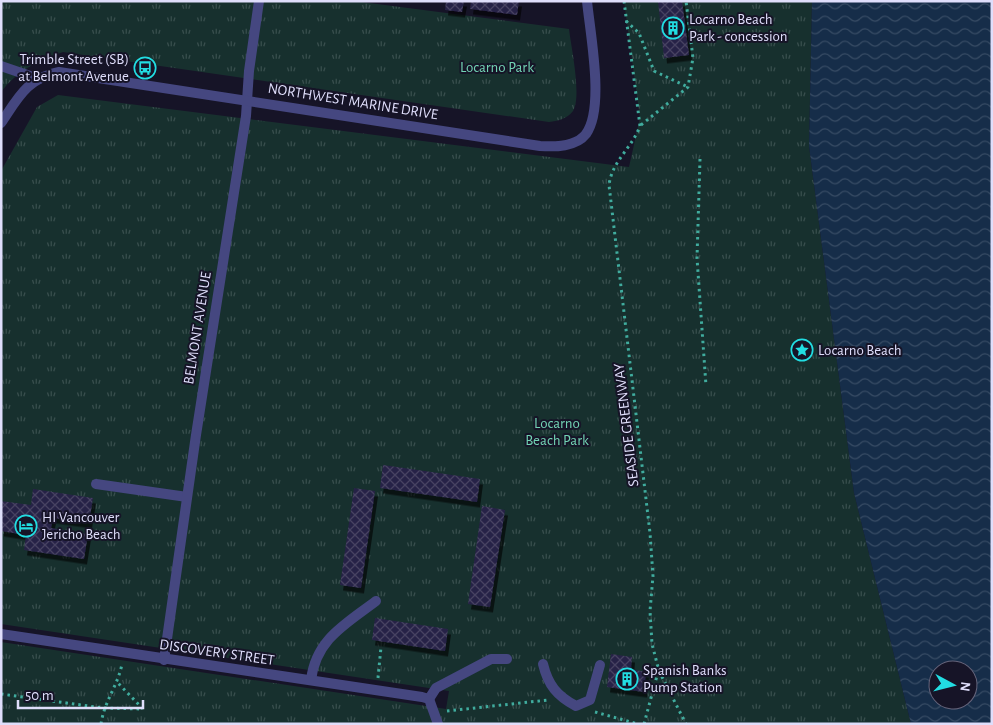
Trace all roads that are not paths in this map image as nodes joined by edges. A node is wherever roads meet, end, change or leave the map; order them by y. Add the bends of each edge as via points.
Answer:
1 (259, 1) edge
2 (587, 1) edge
3 (1, 66) edge
4 (39, 78) junction
5 (246, 100) junction
6 (1, 123) edge
7 (96, 484) dead end
8 (187, 497) junction
9 (376, 601) dead end
10 (1, 634) edge
11 (507, 659) dead end
12 (164, 660) junction
13 (543, 664) dead end
14 (600, 665) dead end
15 (311, 680) junction
16 (429, 699) junction
17 (438, 724) edge

1 - 5 street, BELMONT AVENUE
2 - 5 street, NORTHWEST MARINE DRIVE via 596,108 586,135 563,146 540,146
3 - 4 street
4 - 5 street, NORTHWEST MARINE DRIVE via 64,72
4 - 6 street, NORTHWEST MARINE DRIVE via 24,88
5 - 8 street, BELMONT AVENUE
7 - 8 street
8 - 12 street, BELMONT AVENUE
9 - 15 street via 328,638 312,667
10 - 12 street, DISCOVERY STREET
11 - 16 street via 491,659 436,688
12 - 15 street, DISCOVERY STREET
13 - 14 street via 547,681 563,699 576,706 590,700
15 - 16 street, DISCOVERY STREET
16 - 17 street

